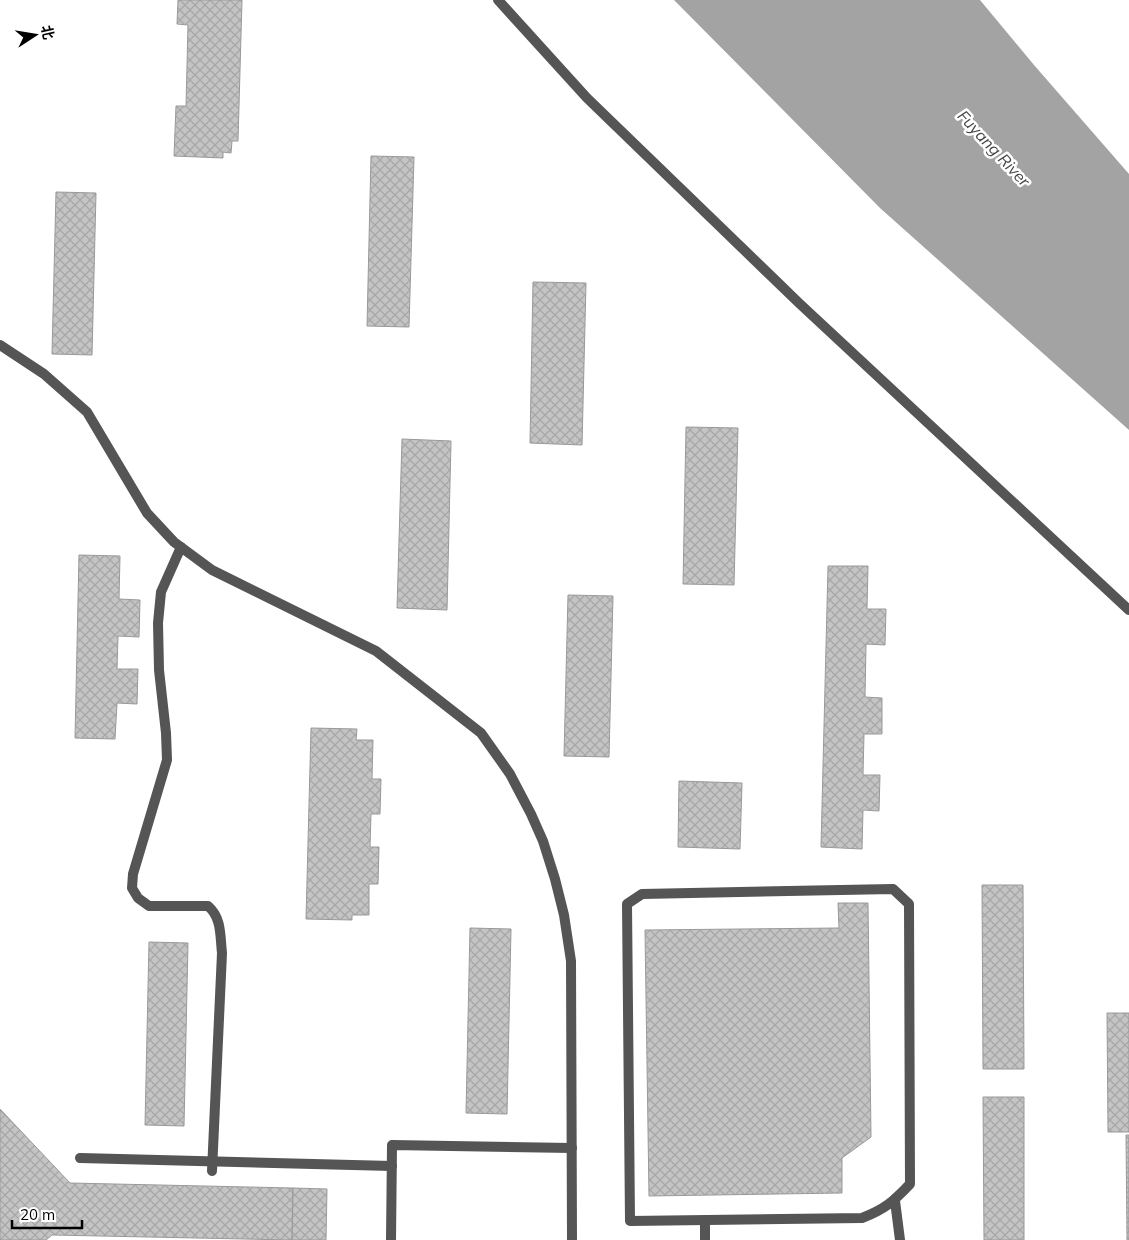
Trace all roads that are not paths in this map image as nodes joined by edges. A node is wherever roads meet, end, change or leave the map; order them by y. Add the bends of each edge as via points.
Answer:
1 (498, 0) edge
2 (0, 345) edge
3 (181, 548) junction
4 (1129, 610) edge
5 (572, 1148) junction
6 (80, 1158) dead end
7 (212, 1166) junction
8 (392, 1166) junction
9 (895, 1201) junction
10 (705, 1220) junction
11 (391, 1240) edge
12 (572, 1240) edge
13 (705, 1240) edge
14 (900, 1240) edge

1 - 4 street via 587,98
2 - 3 street via 44,374 87,412 147,513
3 - 5 street via 212,570 376,651 481,733 510,774 542,842 564,915 571,961
3 - 7 street via 161,592 158,623 167,760 133,874 132,888 138,898 149,906 208,906 219,922 222,953
5 - 8 street via 392,1146
5 - 12 street
6 - 7 street
7 - 8 street
8 - 11 street
9 - 10 street via 862,1218
9 - 10 street via 910,1184 909,904 893,889 642,894 627,904 630,1221
9 - 14 street
10 - 13 street

